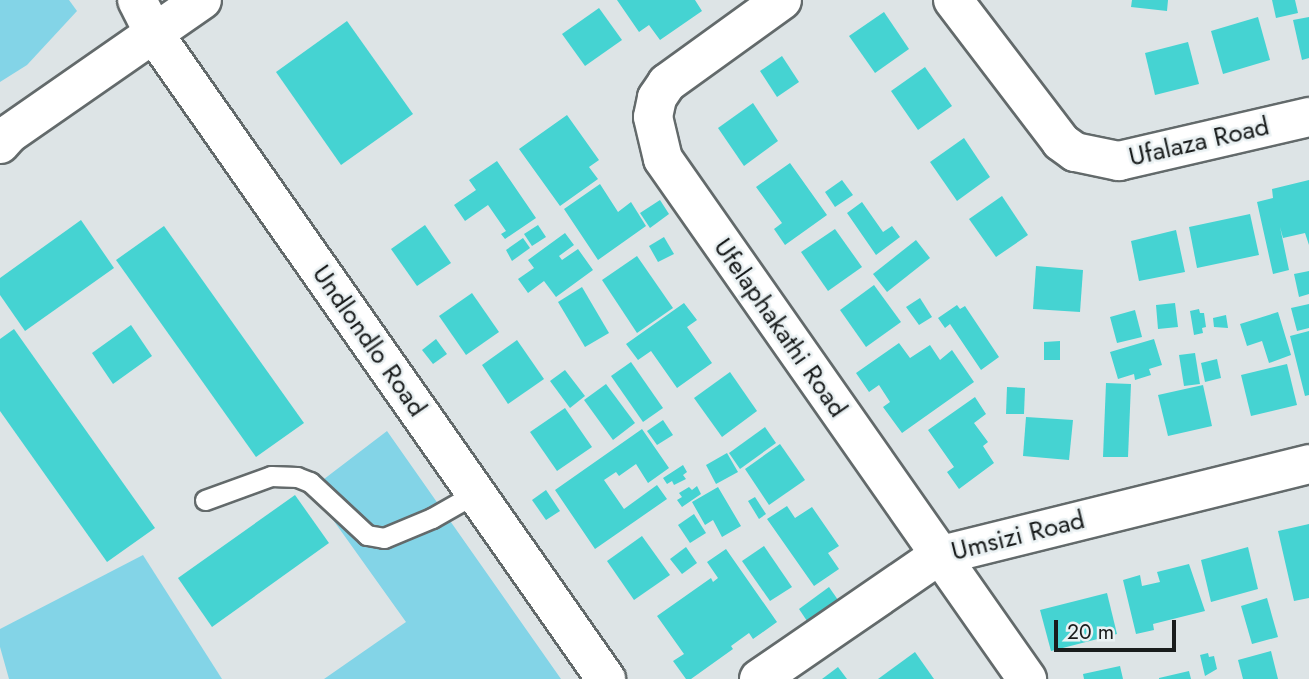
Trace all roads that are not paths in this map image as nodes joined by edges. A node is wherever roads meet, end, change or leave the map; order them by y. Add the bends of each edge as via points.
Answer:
1 (137, 0) edge
2 (202, 0) edge
3 (782, 0) edge
4 (953, 0) edge
5 (154, 34) junction
6 (1309, 117) edge
7 (0, 144) edge
8 (1309, 464) edge
9 (476, 493) junction
10 (205, 500) dead end
11 (939, 556) junction
12 (606, 679) edge
13 (759, 679) edge
14 (1027, 679) edge

1 - 5 street, Undlondlo Road
2 - 5 street
3 - 11 street, Ufelaphakathi Road via 667,83 653,117 663,159
4 - 6 street, Ufalaza Road via 1061,142 1074,152 1119,161
5 - 7 street
5 - 9 street, Undlondlo Road
8 - 11 street, Umsizi Road
9 - 10 lane via 384,538 367,535 317,488 297,477 271,476
9 - 12 street, Undlondlo Road
11 - 13 street, Umsizi Road
11 - 14 street, Ufelaphakathi Road

